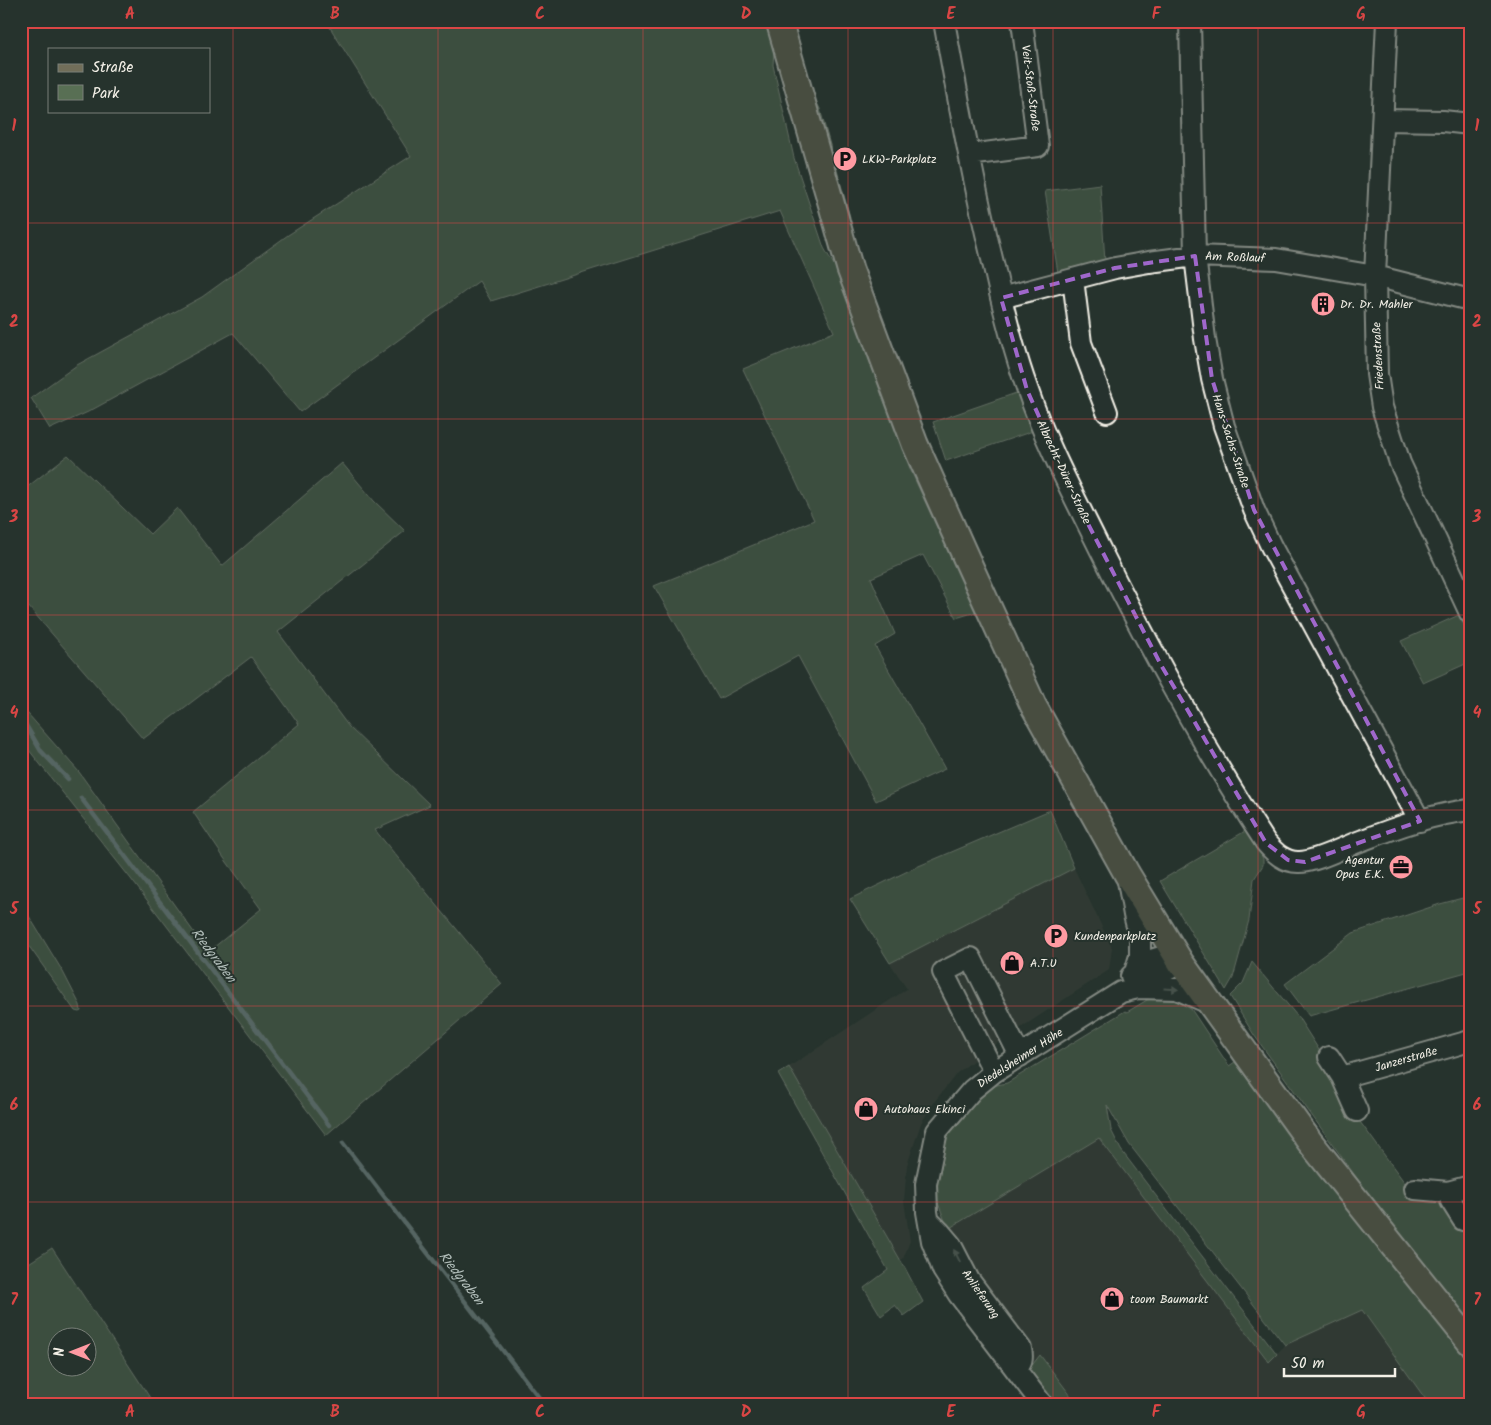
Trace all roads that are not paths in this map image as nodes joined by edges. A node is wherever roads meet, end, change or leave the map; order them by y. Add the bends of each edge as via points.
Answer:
1 (779, 21) edge
2 (944, 21) edge
3 (1022, 21) edge
4 (1190, 21) edge
5 (1387, 21) edge
6 (1383, 120) junction
7 (1470, 124) edge
8 (969, 155) junction
9 (1196, 256) junction
10 (1375, 276) junction
11 (1073, 279) junction
12 (1001, 298) junction
13 (1470, 300) edge
14 (1107, 412) dead end
15 (1470, 613) edge
16 (1470, 810) edge
17 (1420, 821) junction
18 (1127, 874) junction
19 (1178, 958) junction
20 (1131, 984) junction
21 (1206, 1002) junction
22 (994, 1004) junction
23 (965, 1016) junction
24 (1470, 1041) edge
25 (1020, 1056) junction
26 (1329, 1057) dead end
27 (994, 1072) junction
28 (1342, 1077) junction
29 (1357, 1111) dead end
30 (1470, 1186) edge
31 (1415, 1189) dead end
32 (1448, 1192) junction
33 (1463, 1220) dead end
34 (1470, 1342) edge
35 (1042, 1404) edge

1 - 18 main road via 850,269 916,444 1033,705
2 - 8 street, Albrecht-Dürer-Straße
3 - 8 street, Veit-Stoß-Straße via 1038,146
4 - 9 street, Hans-Sachs-Straße
5 - 6 street, Friedenstraße
6 - 7 street
6 - 10 street, Friedenstraße
8 - 12 street, Albrecht-Dürer-Straße
9 - 10 street, Am Roßlauf via 1276,259
9 - 11 street, Am Roßlauf via 1140,263
9 - 17 street, Hans-Sachs-Straße via 1212,379 1224,426 1251,501
10 - 13 street, Am Roßlauf
10 - 15 street, Friedenstraße via 1377,374 1382,407 1400,463
11 - 12 street, Am Roßlauf
11 - 14 street via 1081,343
12 - 17 street, Albrecht-Dürer-Straße via 1027,390 1084,516 1206,744 1266,843 1276,855 1305,862
16 - 17 street
18 - 19 main road
18 - 20 street via 1140,938 1140,956
19 - 20 street, Diedelsheimer Höhe via 1155,976
19 - 21 main road
20 -> 21 street via 1177,989
20 - 25 street, Diedelsheimer Höhe
21 - 34 main road via 1310,1142
22 - 23 street
22 - 23 street
22 - 23 street via 971,958 943,972
22 - 25 street
23 - 27 street
24 - 28 street, Janzerstraße
25 - 27 street, Diedelsheimer Höhe
26 - 28 street
27 - 35 street, Diedelsheimer Höhe via 972,1090 938,1131 926,1184 929,1221 932,1241 943,1270
28 - 29 street
30 - 32 street
31 - 32 street
32 - 33 street

